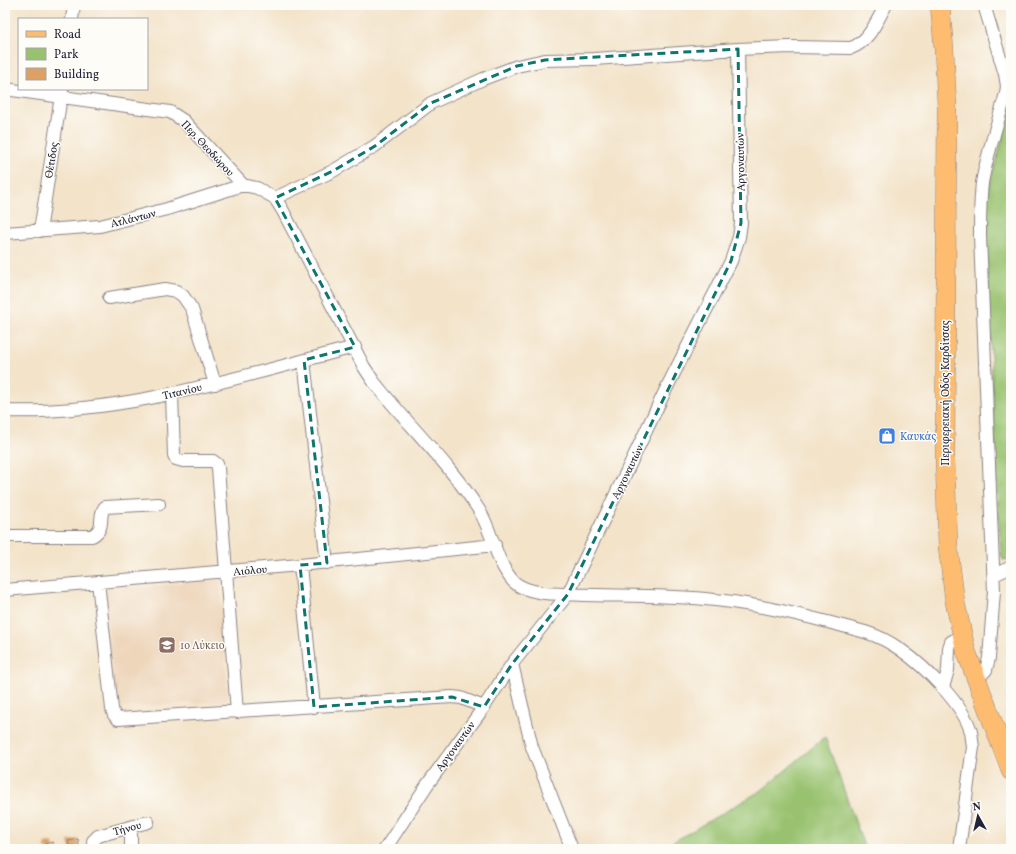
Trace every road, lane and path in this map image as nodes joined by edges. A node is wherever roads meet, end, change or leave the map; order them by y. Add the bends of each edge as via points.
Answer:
1 (74, 5) edge
2 (886, 5) edge
3 (940, 5) edge
4 (984, 5) edge
5 (72, 18) edge
6 (738, 49) junction
7 (5, 89) edge
8 (18, 90) edge
9 (19, 90) edge
10 (61, 93) edge
11 (243, 185) junction
12 (275, 198) junction
13 (40, 231) junction
14 (5, 234) edge
15 (109, 298) dead end
16 (355, 347) junction
17 (304, 360) junction
18 (215, 384) junction
19 (172, 394) junction
20 (5, 411) edge
21 (158, 504) dead end
22 (5, 536) edge
23 (494, 545) junction
24 (327, 563) junction
25 (300, 565) junction
26 (1011, 567) edge
27 (225, 572) junction
28 (994, 575) junction
29 (98, 582) junction
30 (5, 590) edge
31 (568, 594) junction
32 (962, 635) junction
33 (512, 664) junction
34 (975, 676) junction
35 (943, 688) junction
36 (314, 707) junction
37 (484, 707) junction
38 (236, 712) junction
39 (1011, 771) edge
40 (148, 822) dead end
41 (130, 827) junction
42 (94, 849) edge
43 (131, 849) edge
44 (385, 849) edge
45 (572, 849) edge
46 (959, 849) edge

1 - 5 street
2 - 6 street via 866,38 851,48
3 - 32 main road, Περιφερειακή Οδός Καρδίτσας via 947,107 946,494 948,547
4 - 28 street via 1007,86 982,183 980,216
6 - 12 street via 550,60 517,66 431,103 375,146 333,171
6 - 31 street, Αργοναυτών via 741,209 739,237 731,261 667,387
7 - 8 street, Περ. Θεοδώρου
9 - 10 street, Περ. Θεοδώρου
10 - 11 street, Περ. Θεοδώρου via 170,112 184,121
10 - 13 street, Θέτιδος
11 - 12 street via 256,188
11 - 13 street, Ατλάντων via 110,224
12 - 16 street
13 - 14 street, Ατλάντων
15 - 18 street via 165,289 176,291 183,296 192,309
16 - 17 street, Τιτανίου
16 - 23 street via 374,382 473,501 484,518
17 - 18 street, Τιτανίου
17 - 24 street
18 - 19 street, Τιτανίου
19 - 20 street, Τιτανίου via 132,402 38,412
19 - 27 street via 176,459 213,461 217,466
21 - 22 street via 105,507 102,510 101,527 92,536
23 - 24 street, Αιόλου
23 - 31 street via 508,573 524,589
24 - 25 street, Αιόλου
25 - 27 street, Αιόλου
25 - 36 street
26 - 28 street
27 - 29 street, Αιόλου
27 - 38 street
28 - 34 street via 989,658 986,670
29 - 30 street, Αιόλου
29 - 38 street via 112,709 118,719
31 - 33 street, Αργοναυτών
31 - 35 street via 707,599 777,611 848,628 876,636 900,649
32 - 34 main road, Περιφερειακή Οδός Καρδίτσας
32 - 35 street via 951,642
33 - 37 street, Αργοναυτών
33 - 45 street via 532,747
34 - 39 main road, Περιφερειακή Οδός Καρδίτσας
35 - 46 street via 963,713 971,732 973,747
36 - 37 street via 452,697
36 - 38 street
37 - 44 street, Αργοναυτών via 427,785
40 - 41 street, Τήνου
41 - 42 street, Τήνου via 98,836 93,841
41 - 43 street

